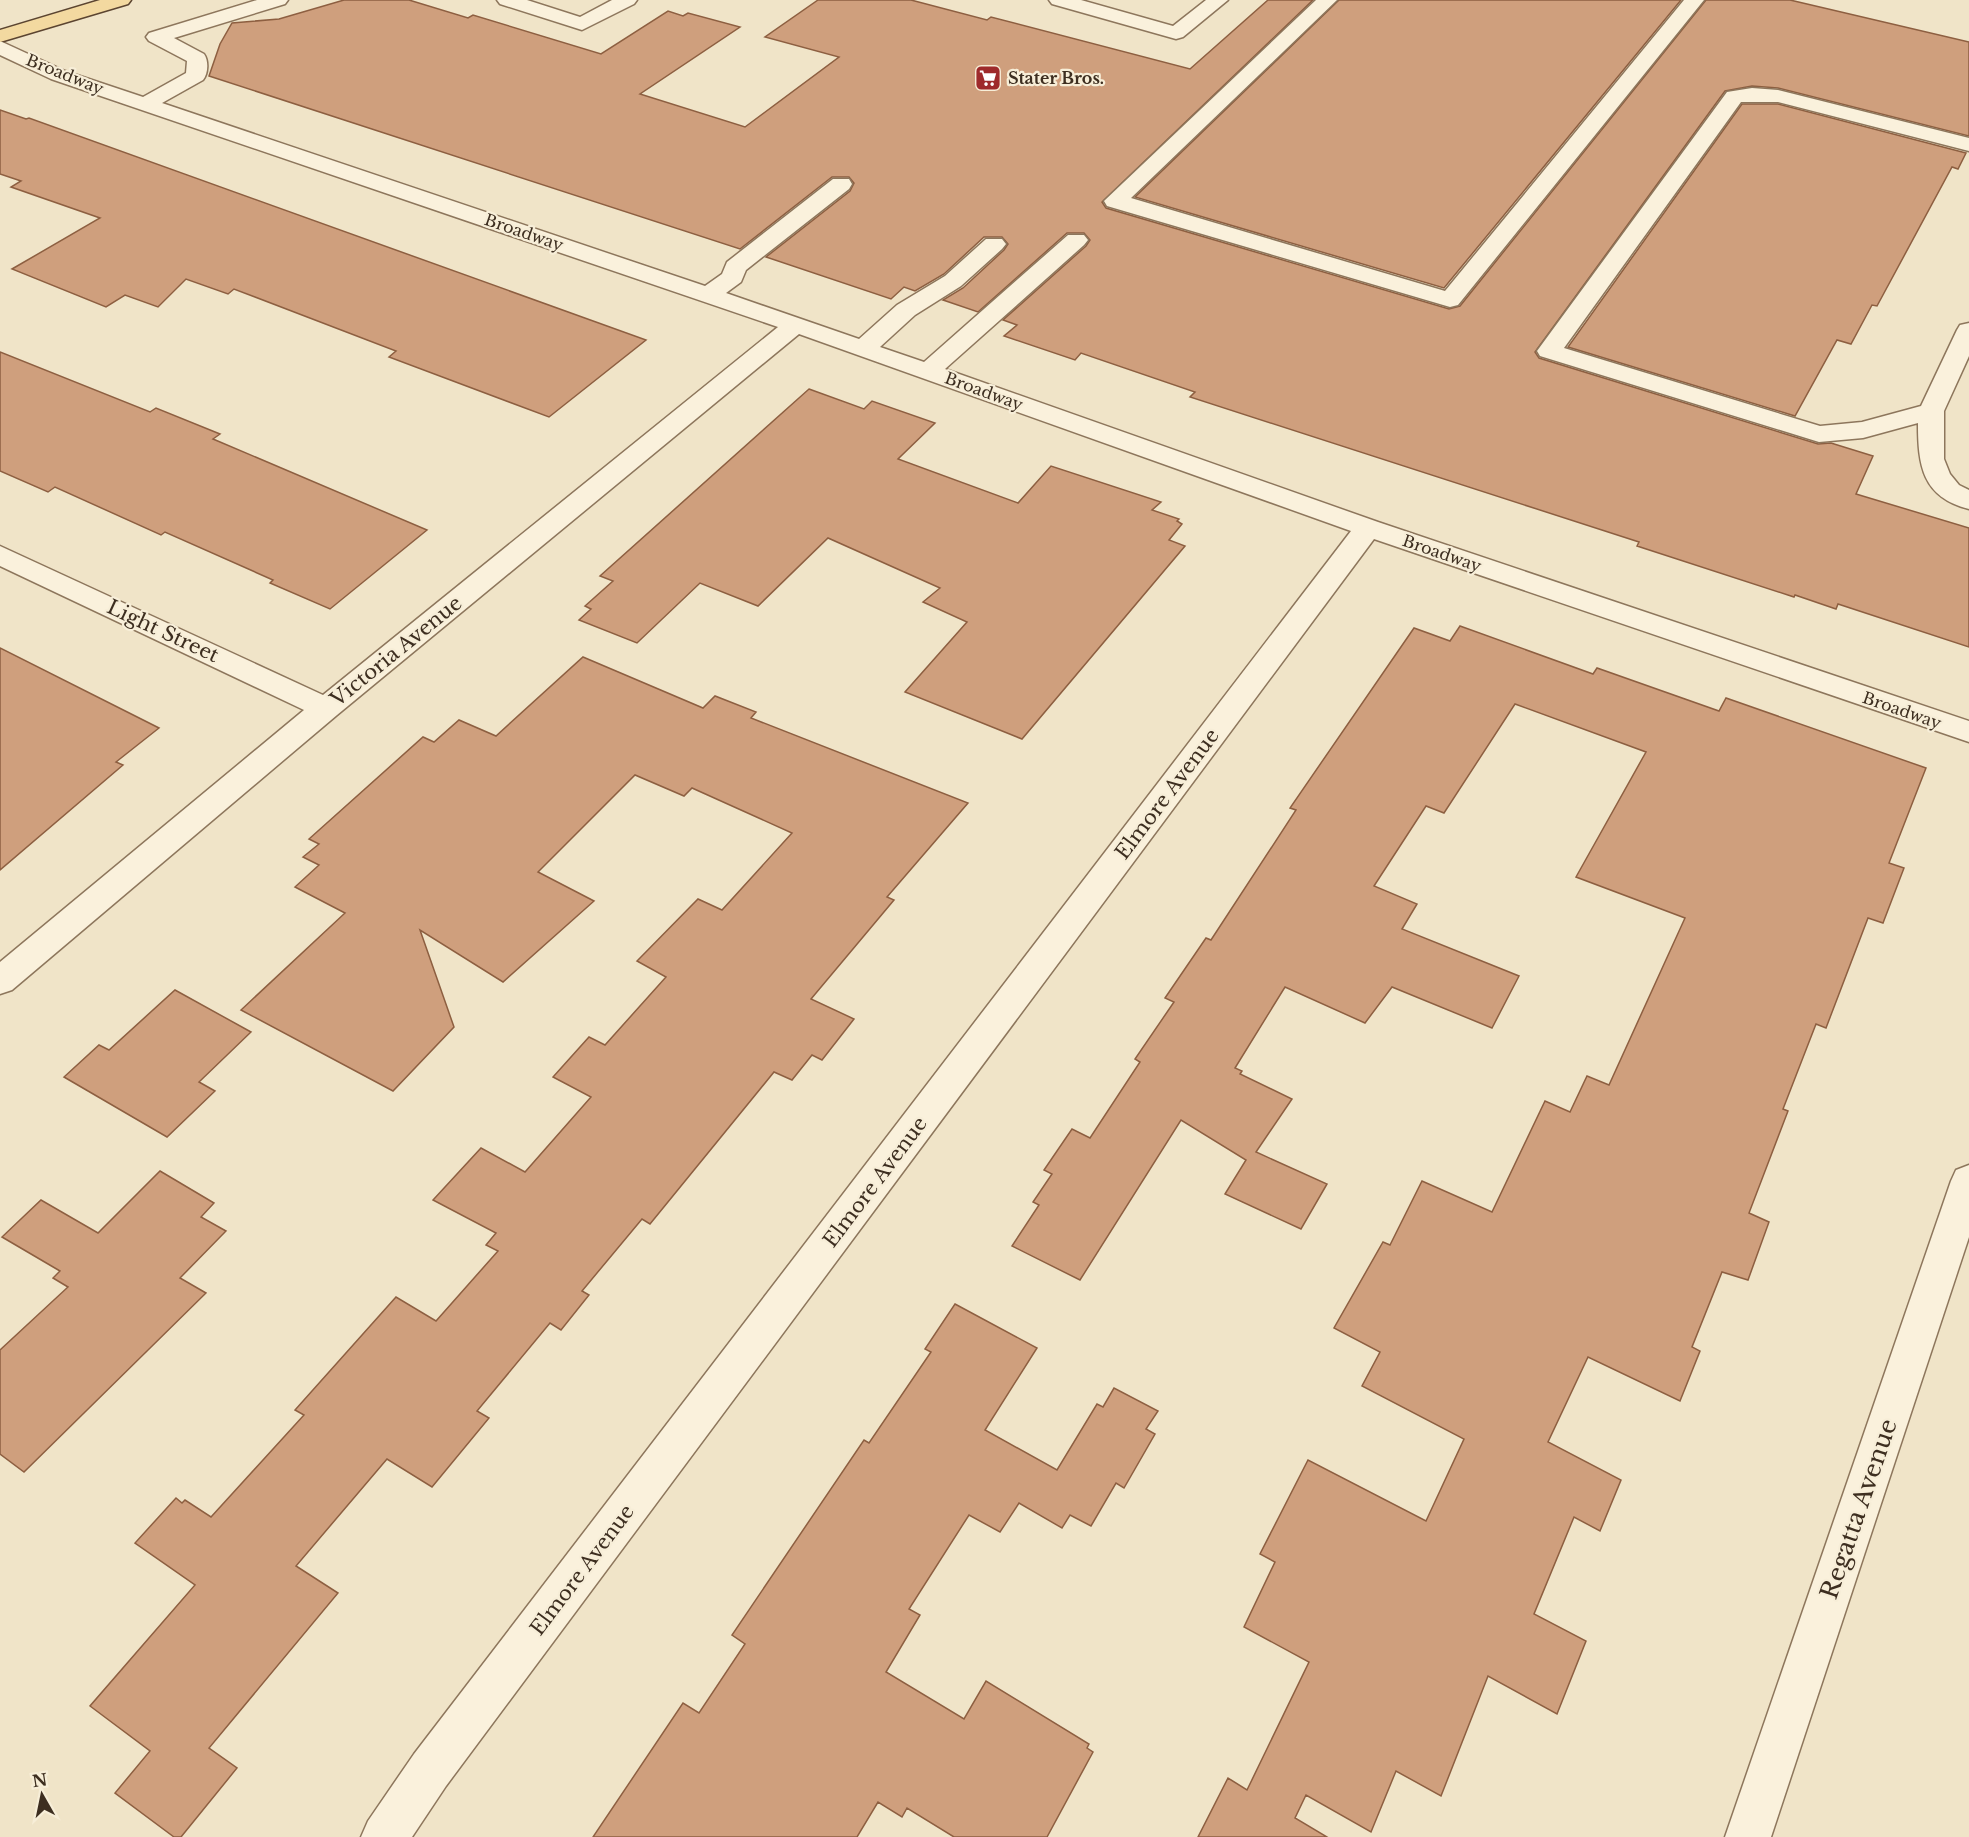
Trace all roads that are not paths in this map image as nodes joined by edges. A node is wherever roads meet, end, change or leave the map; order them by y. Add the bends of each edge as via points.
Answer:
1 (121, 0) edge
2 (278, 0) edge
3 (627, 0) edge
4 (1059, 0) edge
5 (1218, 0) edge
6 (1328, 0) edge
7 (1694, 0) edge
8 (516, 1) edge
9 (0, 36) edge
10 (0, 47) edge
11 (145, 104) junction
12 (1969, 145) edge
13 (848, 187) dead end
14 (1076, 240) dead end
15 (994, 244) dead end
16 (708, 295) junction
17 (796, 325) junction
18 (1969, 330) edge
19 (862, 350) junction
20 (928, 371) junction
21 (1931, 411) junction
22 (1969, 501) edge
23 (1368, 528) junction
24 (0, 555) edge
25 (326, 708) junction
26 (1969, 732) edge
27 (0, 981) edge
28 (1969, 1180) edge
29 (384, 1837) edge
30 (1748, 1837) edge

1 - 9 main road
2 - 11 street via 156,37 197,58 196,76
3 - 8 street via 582,24
4 - 5 street via 1176,33
6 - 7 street via 1115,201 1450,300
10 - 11 street, Broadway via 58,75
11 - 16 street, Broadway
12 - 21 street via 1778,96 1734,96 1549,351 1819,434 1863,430
13 - 16 street via 735,267 734,277
14 - 20 street
15 - 19 street via 952,281 906,310
16 - 17 street, Broadway
17 - 19 street, Broadway
17 - 25 street, Victoria Avenue
18 - 21 street
19 - 20 street, Broadway
20 - 23 street, Broadway
21 - 22 street via 1930,459 1950,491
23 - 26 street, Broadway
23 - 29 street, Elmore Avenue via 430,1770
24 - 25 street, Light Street
25 - 27 street, Victoria Avenue
28 - 30 street, Regatta Avenue

